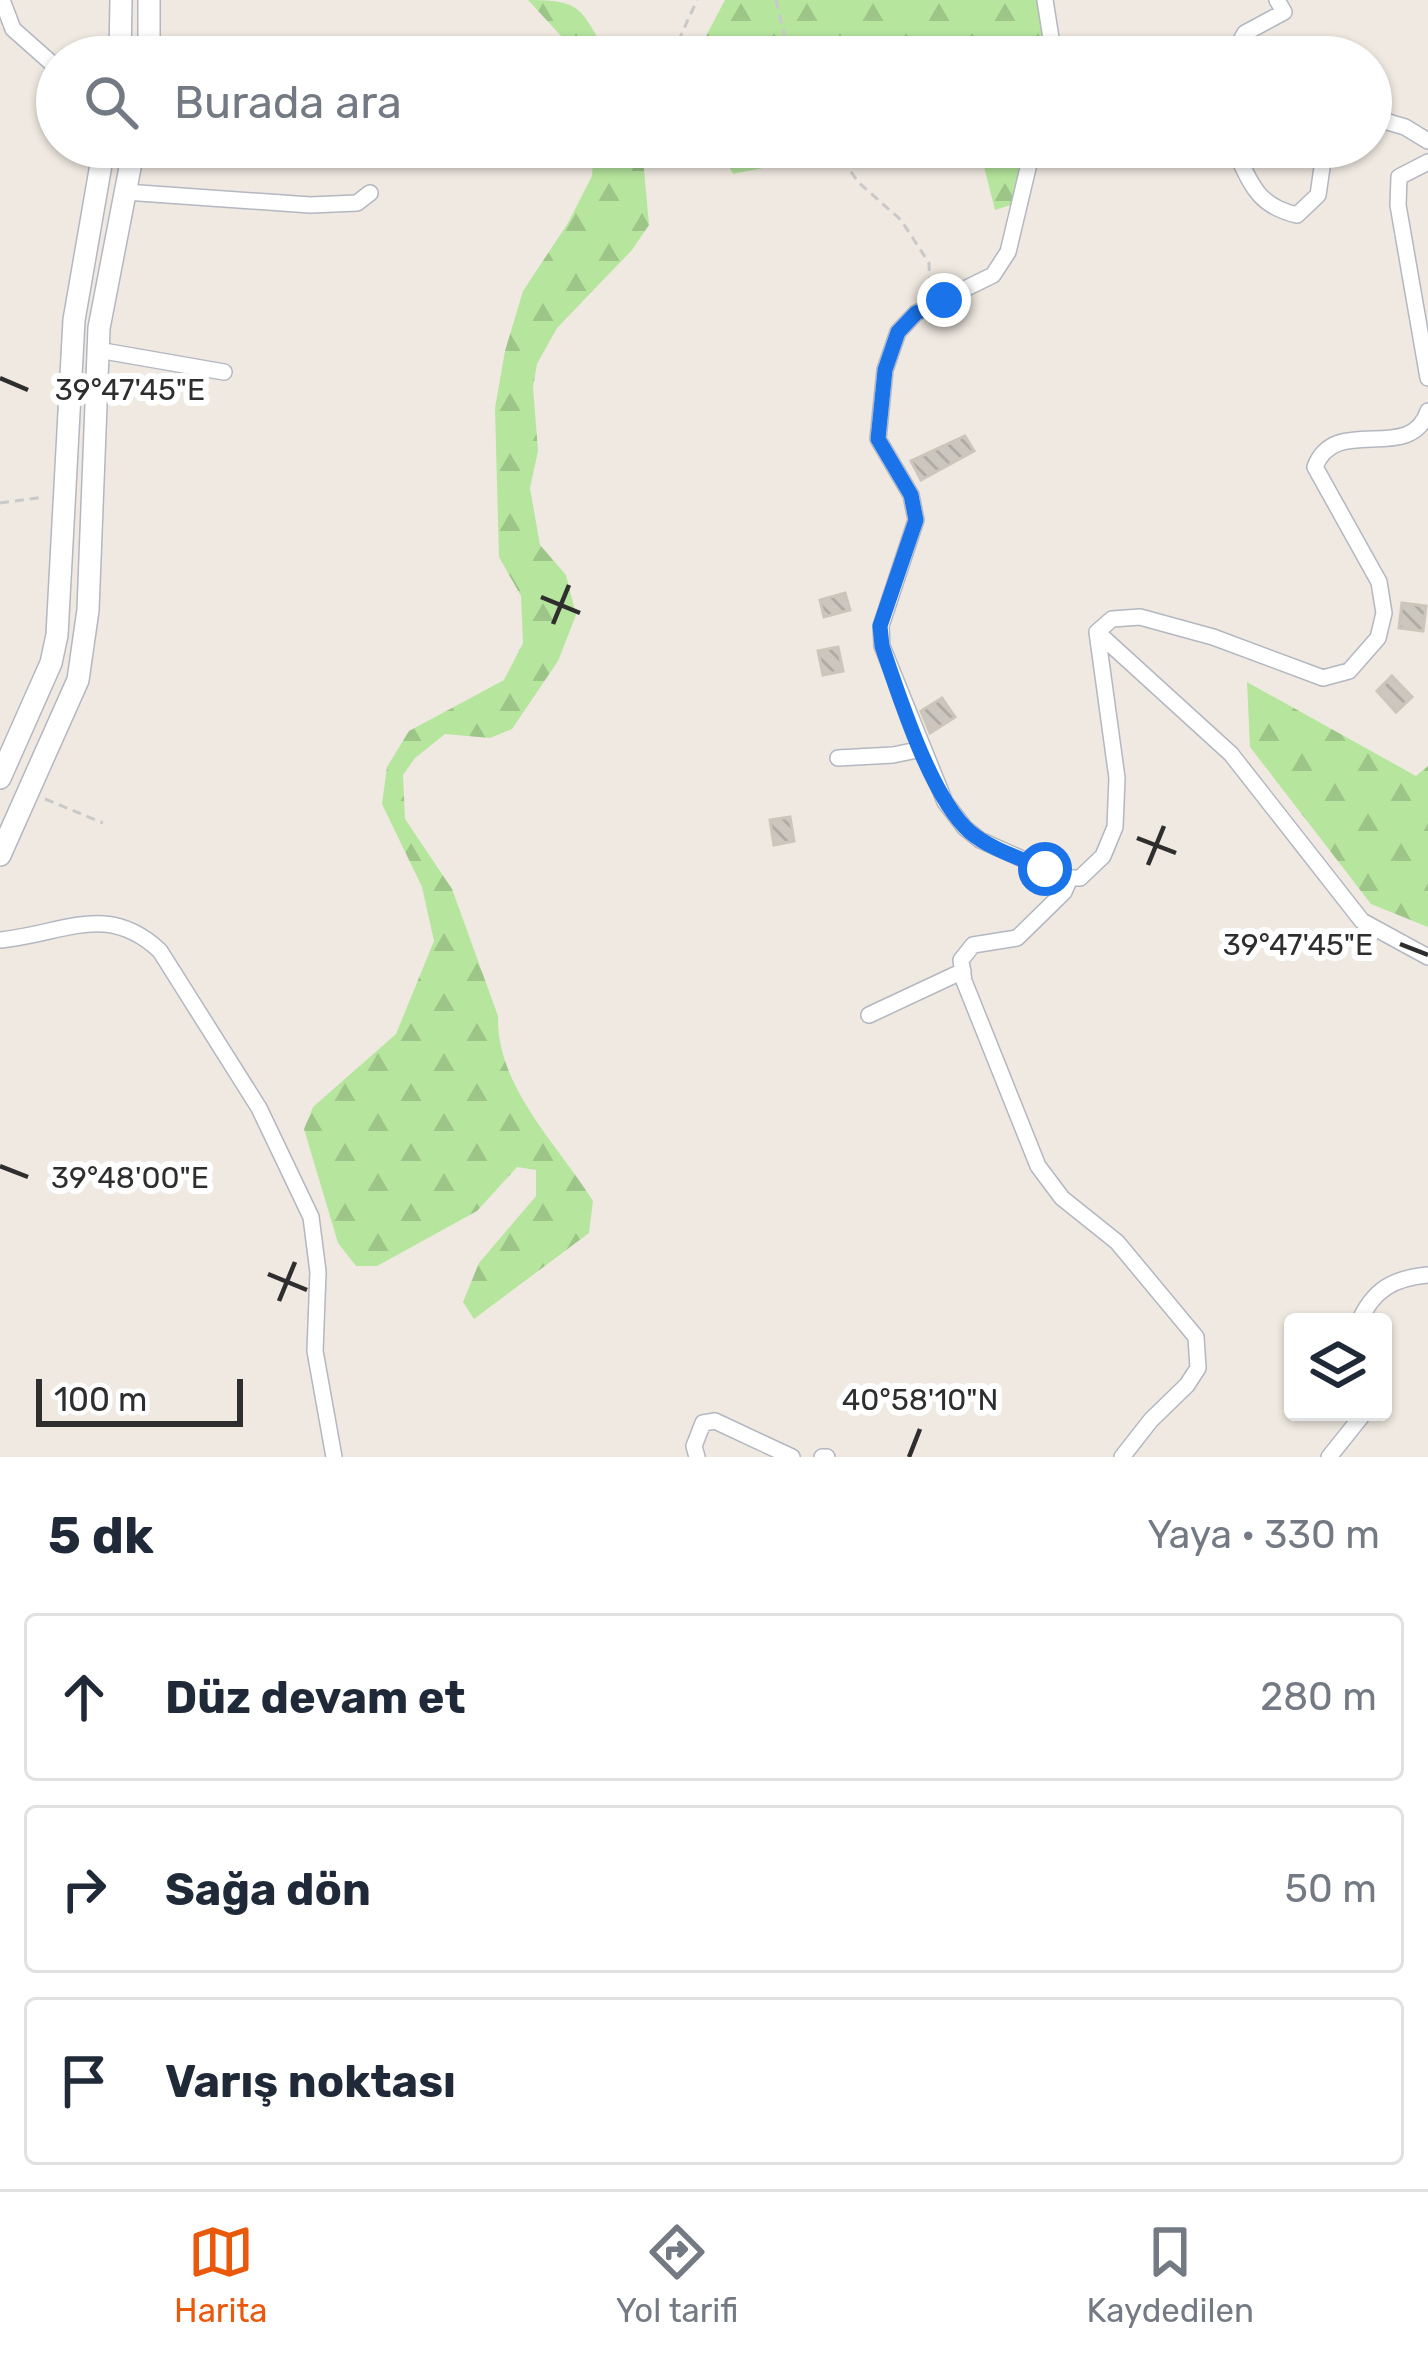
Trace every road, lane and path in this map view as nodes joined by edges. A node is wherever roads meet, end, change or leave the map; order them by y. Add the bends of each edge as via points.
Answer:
1 (2, 0) edge
2 (121, 0) edge
3 (149, 0) edge
4 (697, 0) edge
5 (776, 0) edge
6 (1045, 0) edge
7 (1277, 0) edge
8 (120, 36) edge
9 (149, 36) edge
10 (681, 36) edge
11 (785, 36) edge
12 (1051, 36) edge
13 (1243, 36) edge
14 (36, 49) edge
15 (1392, 123) edge
16 (1428, 141) edge
17 (1428, 162) edge
18 (100, 168) edge
19 (130, 168) edge
20 (848, 168) edge
21 (1028, 168) edge
22 (1244, 168) edge
23 (1322, 168) edge
24 (125, 192) junction
25 (370, 193) dead end
26 (931, 306) junction
27 (98, 350) junction
28 (224, 372) dead end
29 (1428, 378) edge
30 (1428, 411) edge
31 (64, 494) junction
32 (0, 503) edge
33 (1097, 632) junction
34 (922, 748) junction
35 (838, 758) dead end
36 (0, 778) edge
37 (27, 791) junction
38 (103, 823) dead end
39 (0, 855) edge
40 (1070, 878) junction
41 (0, 940) edge
42 (1428, 957) edge
43 (963, 971) junction
44 (869, 1015) dead end
45 (1428, 1275) edge
46 (1363, 1313) edge
47 (1358, 1421) edge
48 (334, 1457) edge
49 (698, 1457) edge
50 (792, 1457) edge
51 (1122, 1457) edge
52 (1329, 1457) edge

1 - 14 street via 14,29
2 - 8 main road
3 - 9 main road
4 - 10 path
5 - 11 path
6 - 12 street
7 - 13 street via 1284,12
15 - 16 street
17 - 29 street via 1400,177 1398,205
18 - 31 main road via 74,320
19 - 24 main road
20 - 26 path via 901,220 928,263
21 - 26 street via 1008,252 992,275
22 - 23 street via 1259,197 1297,214 1318,195
24 - 25 street via 310,205 357,202
24 - 27 main road
26 - 34 street via 898,332 878,439 911,495 916,520 880,626
27 - 28 street
27 - 37 main road via 78,680
30 - 33 street via 1416,430 1394,440 1334,442 1315,467 1379,582 1378,638 1349,671 1323,679 1140,617 1112,619
31 - 32 path
31 - 36 main road via 51,662
33 - 40 street via 1117,778 1115,827 1089,872
33 - 42 street via 1231,754 1362,921
34 - 35 street
34 - 40 street via 965,828
37 - 38 path
37 - 39 main road
40 - 43 street via 1017,938 973,945
41 - 48 street via 120,924 160,951 259,1108 311,1217 314,1351
43 - 44 street
43 - 51 street via 1038,1166 1117,1242 1196,1337 1198,1368
45 - 46 street via 1391,1282
47 - 52 street
49 - 50 street via 703,1423 715,1421

